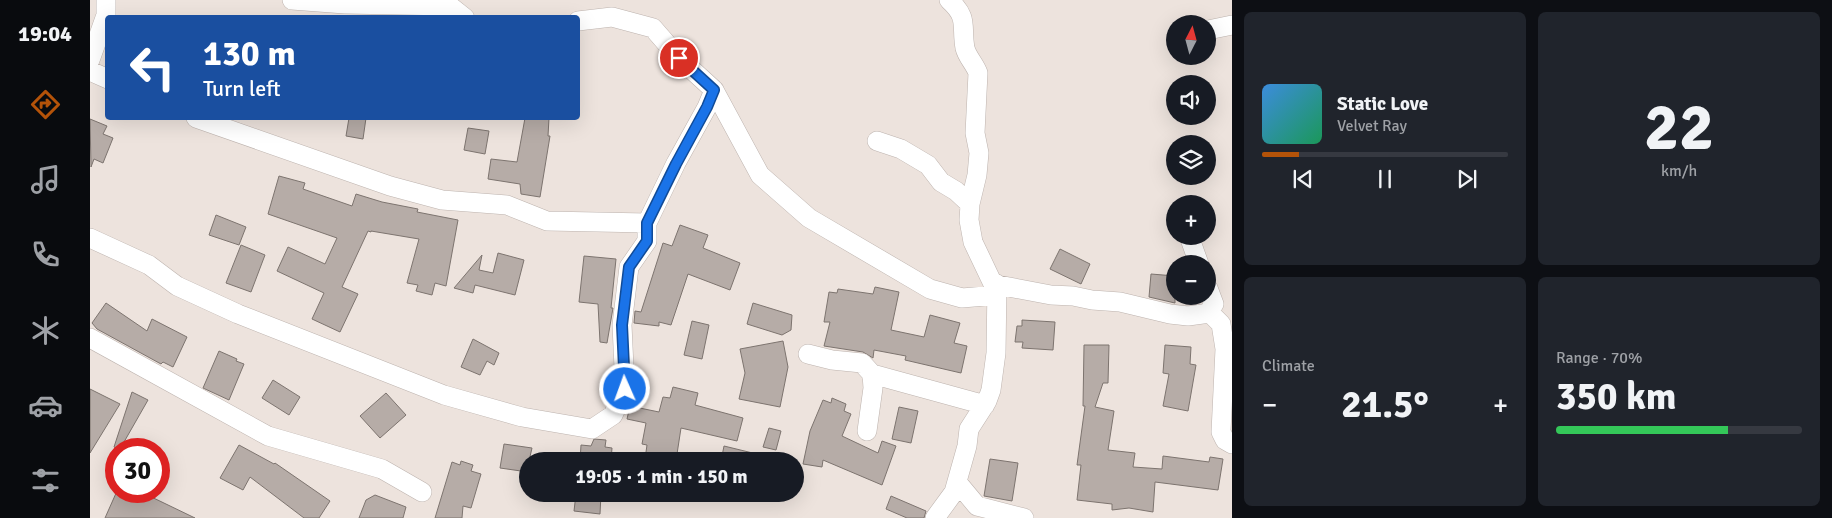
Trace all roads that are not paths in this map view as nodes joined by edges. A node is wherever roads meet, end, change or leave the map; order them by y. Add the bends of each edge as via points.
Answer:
1 (292, 0) edge
2 (949, 0) edge
3 (110, 3) edge
4 (106, 15) edge
5 (461, 15) edge
6 (105, 18) edge
7 (580, 21) edge
8 (1232, 25) edge
9 (1216, 28) edge
10 (90, 60) edge
11 (90, 71) edge
12 (105, 78) edge
13 (714, 90) junction
14 (202, 120) edge
15 (877, 140) dead end
16 (970, 204) junction
17 (647, 223) junction
18 (90, 238) edge
19 (997, 290) junction
20 (1213, 305) edge
21 (1210, 313) junction
22 (90, 338) edge
23 (808, 354) dead end
24 (872, 374) junction
25 (984, 406) junction
26 (867, 431) dead end
27 (1232, 444) edge
28 (957, 482) junction
29 (422, 492) dead end
30 (935, 518) edge
31 (1024, 518) edge

1 - 5 street via 450,6
2 - 16 street via 958,8 963,20 966,49 978,74 975,133 979,153
3 - 4 street
6 - 10 street
7 - 13 street via 612,17 653,28 679,58
8 - 9 street
11 - 12 street
13 - 17 street
13 - 19 street via 760,175 809,218 930,289 962,298
14 - 17 street via 390,186 442,200 507,206 547,221
15 - 16 street via 928,165 941,182
16 - 19 street via 969,220 974,242
17 - 18 street via 647,241 629,267 622,325 625,389 613,415 592,429 522,417 444,395 238,314 178,286 149,266
19 - 21 street via 1120,302 1146,310 1188,316
19 - 25 street via 996,353 991,390
20 - 21 street
21 - 27 street via 1221,324 1225,349 1221,432 1224,440
22 - 29 street via 268,436 382,469
23 - 24 street via 862,363
24 - 25 street
24 - 26 street
25 - 28 street via 969,429
28 - 30 street via 954,492
28 - 31 street via 977,506

